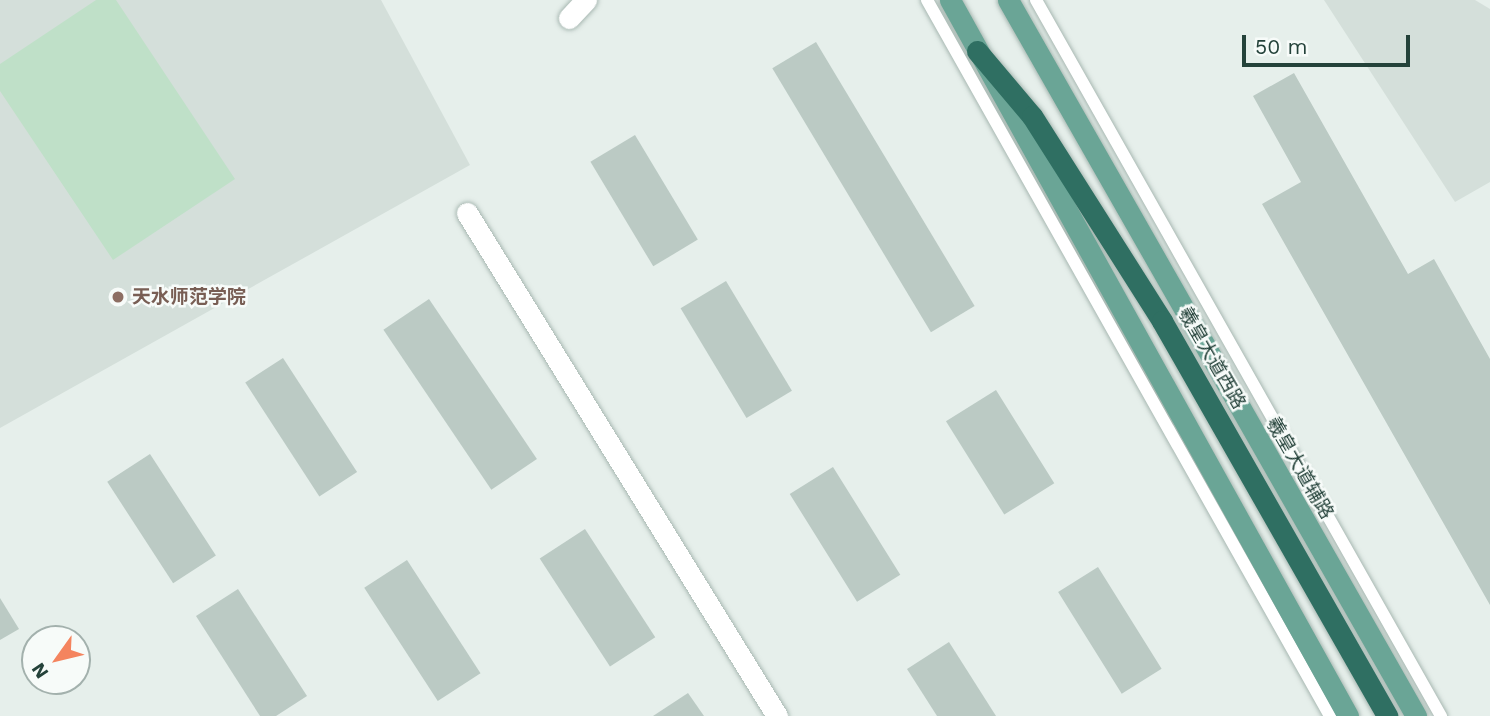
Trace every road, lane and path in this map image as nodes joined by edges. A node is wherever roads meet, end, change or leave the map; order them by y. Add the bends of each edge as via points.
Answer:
1 (586, 0) edge
2 (927, 0) edge
3 (950, 0) edge
4 (1008, 0) edge
5 (1036, 0) edge
6 (569, 18) dead end
7 (977, 51) junction
8 (467, 213) dead end
9 (777, 716) edge
10 (1329, 716) edge
11 (1348, 716) edge
12 (1387, 716) edge
13 (1416, 716) edge
14 (1441, 716) edge

1 - 6 street
2 - 10 lane
3 - 7 main road
4 - 13 main road, 羲皇大道西路
5 - 14 lane, 羲皇大道辅路
7 - 11 main road
7 - 12 highway via 1032,117 1162,321
8 - 9 street

